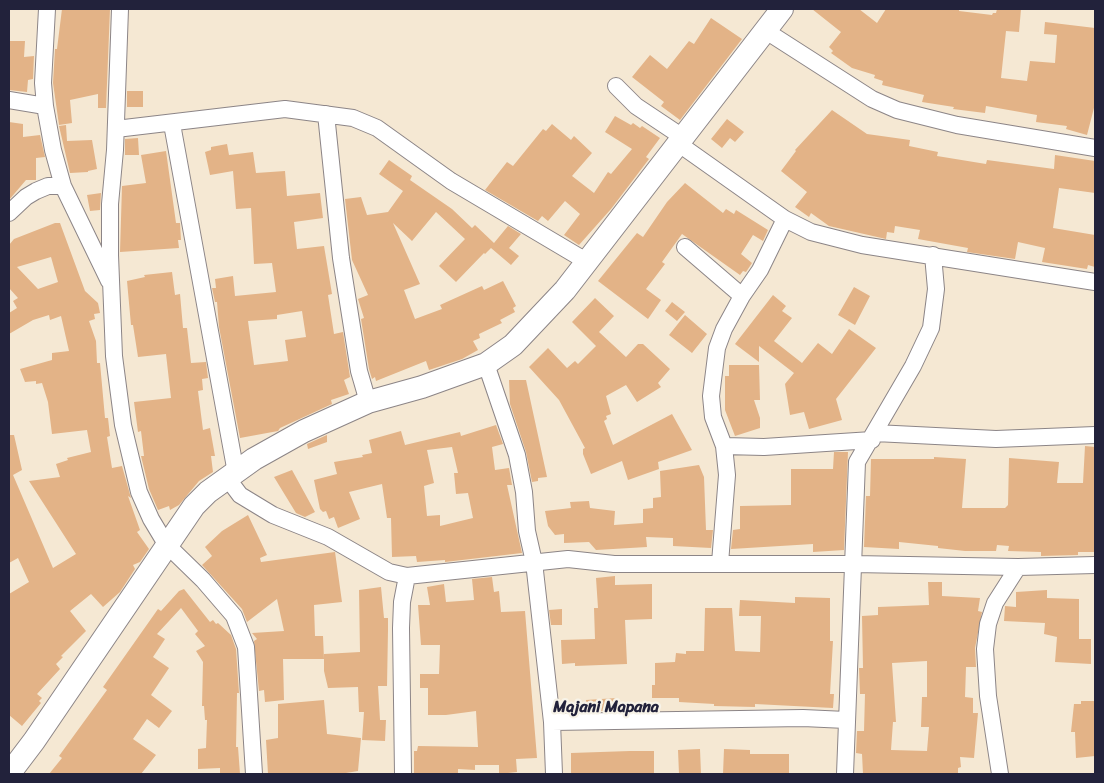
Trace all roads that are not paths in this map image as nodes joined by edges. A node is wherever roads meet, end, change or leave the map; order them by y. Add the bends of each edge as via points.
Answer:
1 (47, 9) edge
2 (120, 9) edge
3 (782, 9) edge
4 (766, 30) junction
5 (616, 86) dead end
6 (9, 100) edge
7 (45, 106) junction
8 (326, 114) junction
9 (172, 124) junction
10 (116, 129) junction
11 (682, 141) junction
12 (1095, 148) edge
13 (62, 186) junction
14 (9, 213) edge
15 (786, 219) junction
16 (686, 247) dead end
17 (933, 255) junction
18 (586, 261) junction
19 (1095, 282) edge
20 (110, 284) junction
21 (742, 296) junction
22 (486, 364) junction
23 (368, 402) junction
24 (1095, 435) edge
25 (873, 437) junction
26 (724, 446) junction
27 (232, 476) junction
28 (166, 544) junction
29 (534, 562) junction
30 (720, 563) junction
31 (854, 564) junction
32 (1095, 564) edge
33 (1018, 567) junction
34 (407, 576) junction
35 (846, 720) junction
36 (552, 722) junction
37 (9, 774) edge
38 (254, 774) edge
39 (403, 774) edge
40 (554, 774) edge
41 (845, 774) edge
42 (1000, 774) edge

1 - 7 street
2 - 10 street
3 - 4 main road
4 - 11 main road
4 - 12 street via 872,99 897,110 957,125
5 - 11 street via 636,106
6 - 7 street
7 - 13 street
8 - 9 street via 285,109
8 - 18 street via 353,118 377,128 458,186
8 - 23 street via 344,277 359,371
9 - 10 street
9 - 27 street
10 - 20 street via 110,204
11 - 15 street
11 - 18 main road
13 - 14 street via 48,186 36,191
13 - 20 street
15 - 17 street via 811,232 842,241
15 - 21 street via 760,270
16 - 21 street
17 - 19 street
17 - 25 street via 936,289 930,328 913,366
18 - 22 main road via 532,326 513,345
20 - 28 street via 114,356 131,465 139,492
21 - 26 street via 717,348 712,381 713,417
22 - 23 main road via 422,388
22 - 29 street via 517,455
23 - 27 main road via 304,431 254,459
24 - 25 street via 996,439
25 - 26 street via 764,447
25 - 31 street via 857,462
26 - 30 street via 727,475
27 - 28 main road via 194,506
27 - 34 street via 240,495 273,515 328,537 389,572
28 - 37 main road
28 - 38 street via 223,602 246,647
29 - 30 street via 568,559 614,564
29 - 34 street
29 - 36 street
30 - 31 street
31 - 33 street
31 - 35 street
32 - 33 street
33 - 42 street via 995,603 985,649 988,696
34 - 39 street via 401,628
35 - 36 street
35 - 41 street
36 - 40 street

